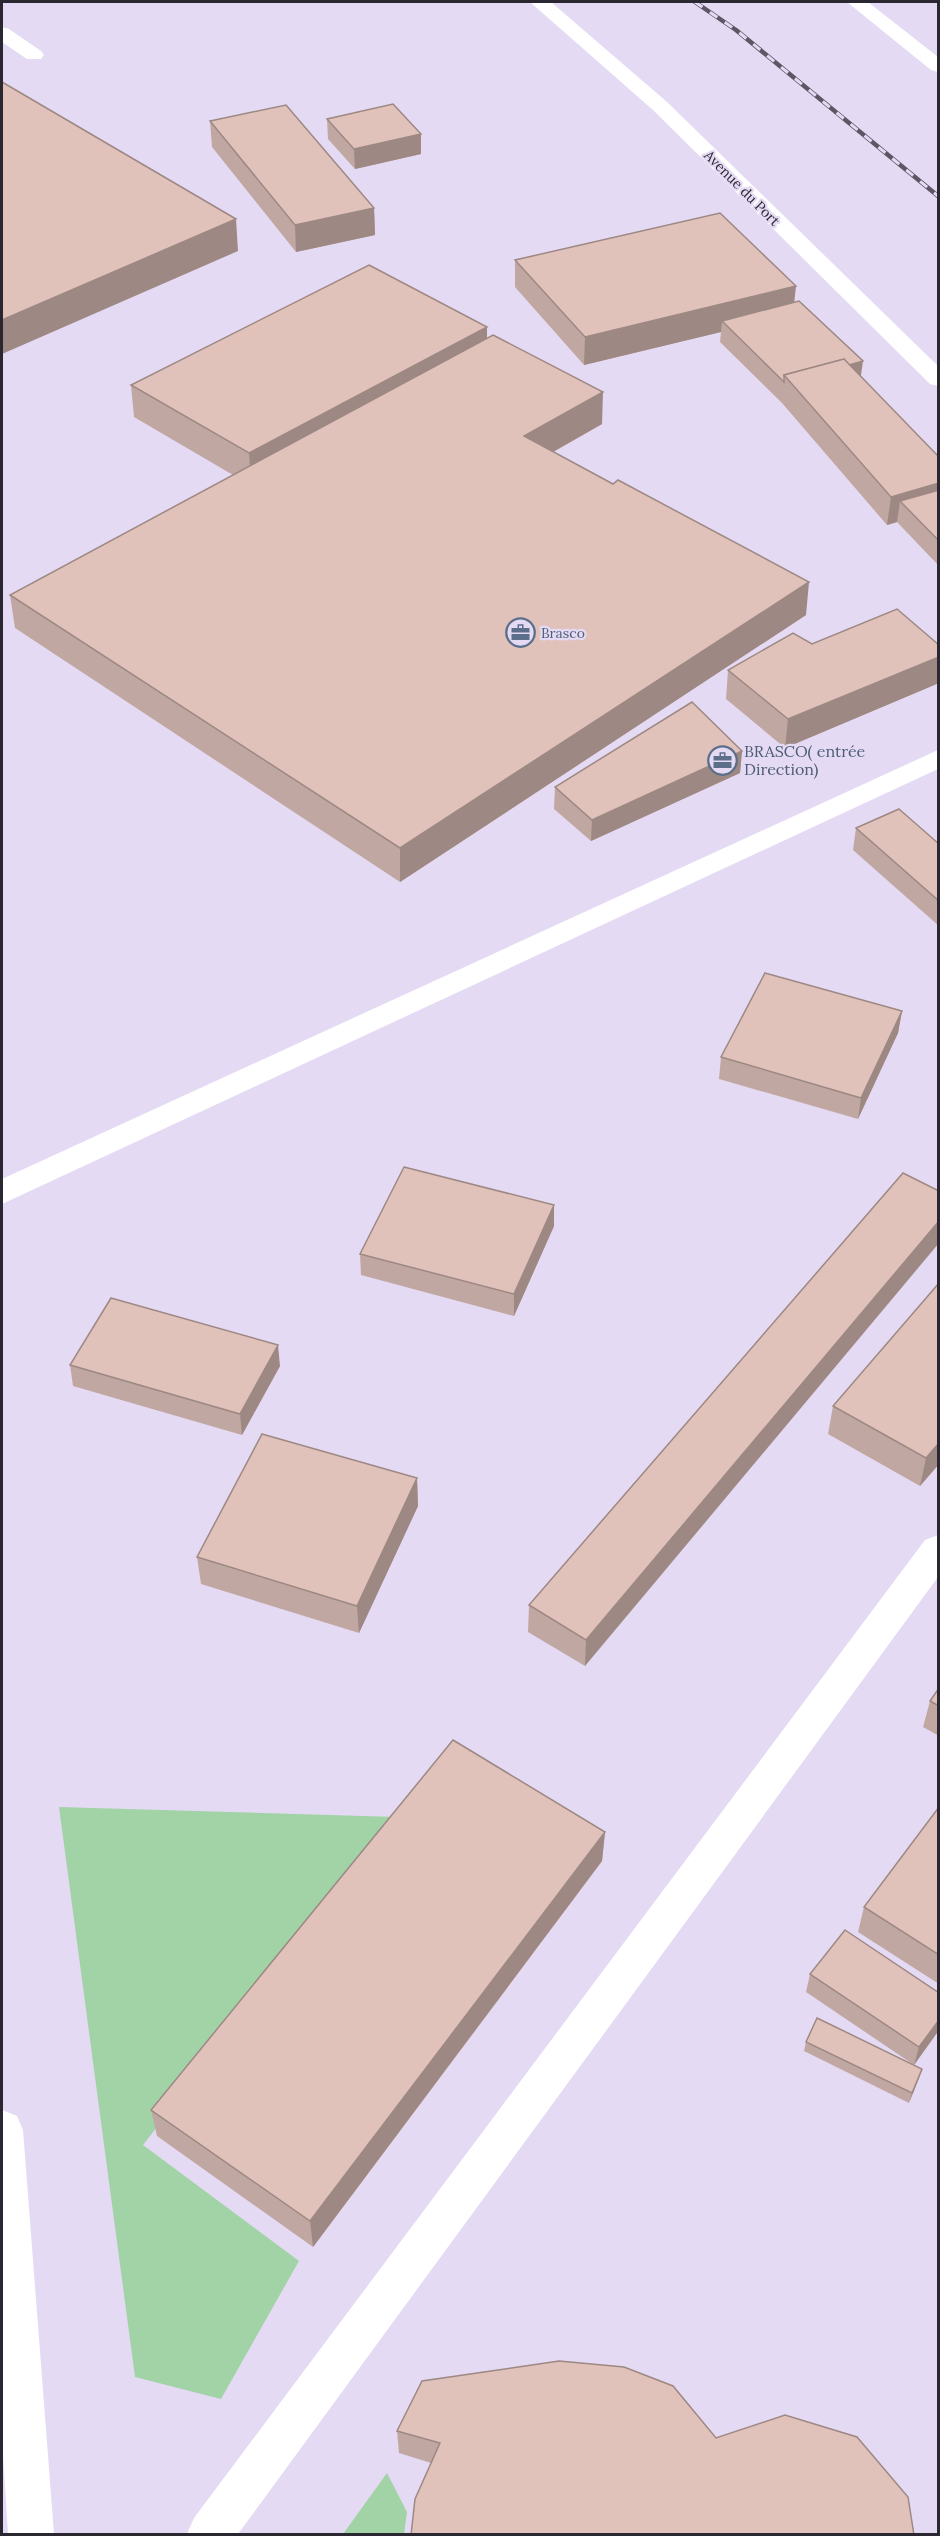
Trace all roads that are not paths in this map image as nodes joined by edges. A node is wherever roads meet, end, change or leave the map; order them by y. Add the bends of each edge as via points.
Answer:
1 (540, 2) edge
2 (856, 2) edge
3 (2, 33) edge
4 (34, 55) dead end
5 (939, 66) edge
6 (939, 379) edge
7 (939, 759) edge
8 (2, 1192) edge
9 (939, 1550) edge
10 (2, 2130) edge
11 (31, 2535) edge
12 (210, 2535) edge

1 - 6 street, Avenue du Port via 660,106
2 - 5 street
3 - 4 street
7 - 8 street
9 - 12 street
10 - 11 street

